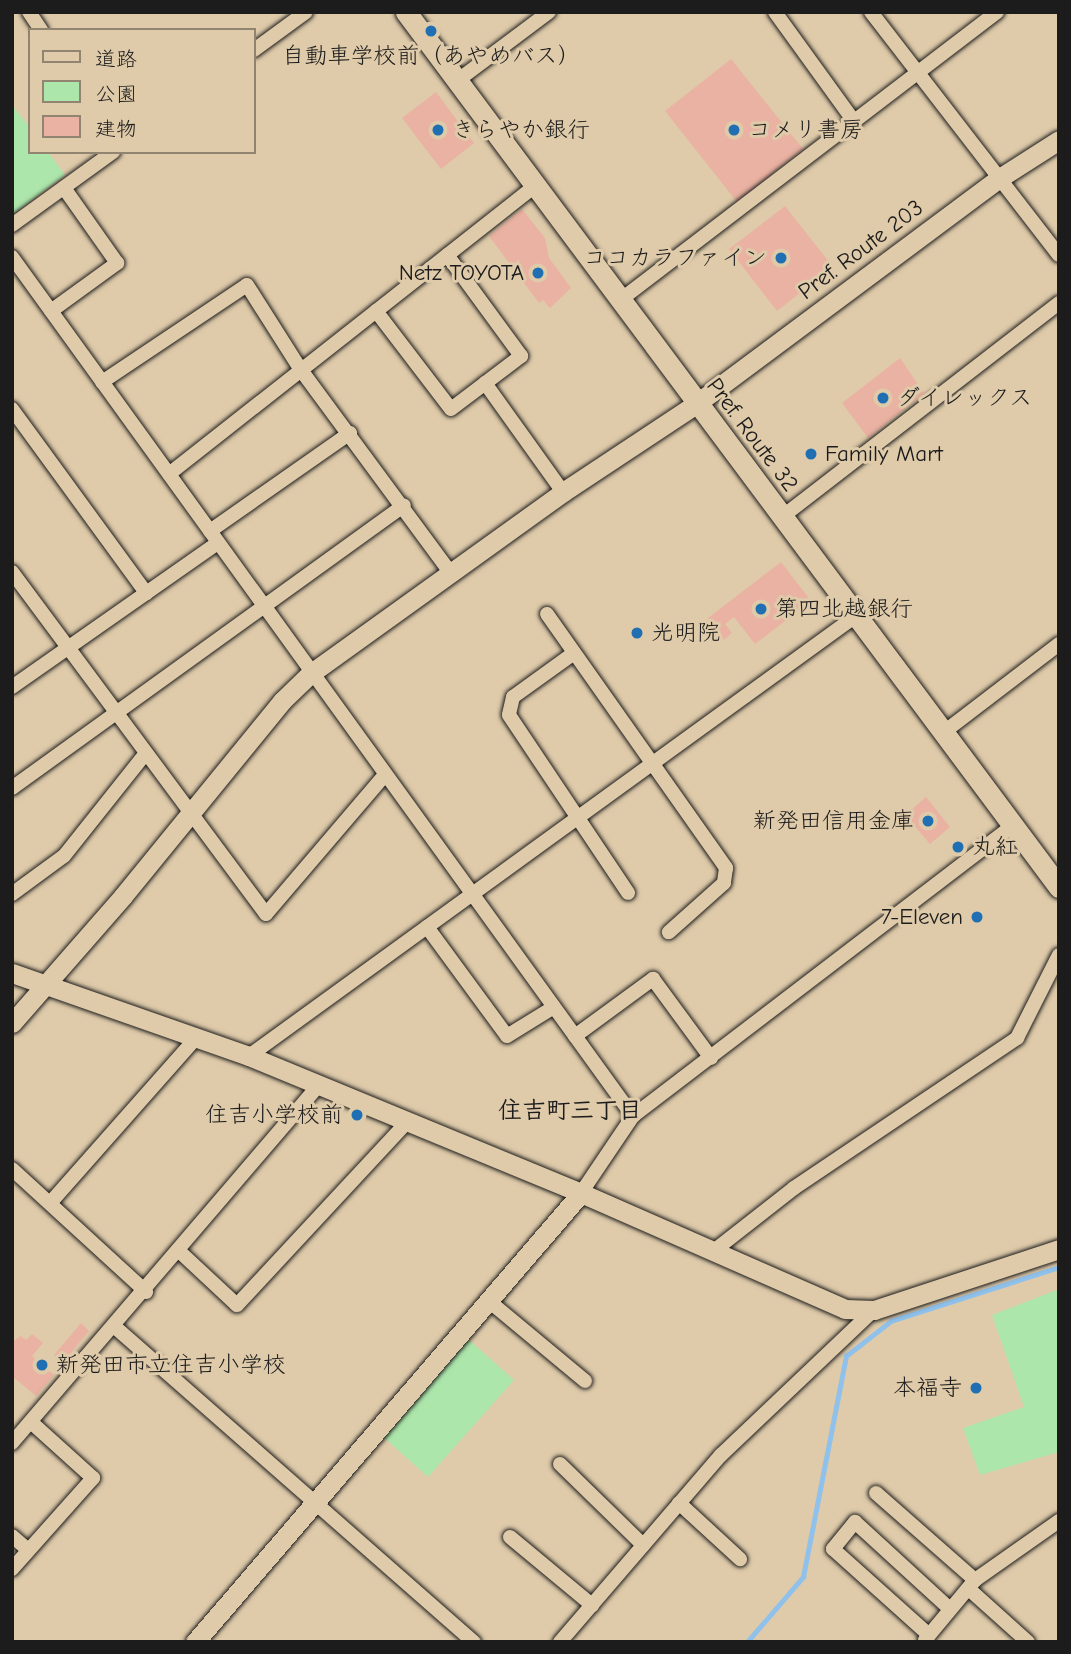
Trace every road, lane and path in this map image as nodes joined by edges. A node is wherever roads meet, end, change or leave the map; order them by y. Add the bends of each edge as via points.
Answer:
1 (29, 12) edge
2 (306, 12) edge
3 (406, 12) edge
4 (549, 12) edge
5 (775, 12) edge
6 (871, 12) edge
7 (997, 12) edge
8 (40, 28) edge
9 (256, 49) edge
10 (918, 71) junction
11 (457, 81) junction
12 (854, 121) junction
13 (1059, 140) edge
14 (110, 154) edge
15 (998, 179) junction
16 (534, 187) junction
17 (64, 188) junction
18 (12, 225) edge
19 (447, 255) junction
20 (1059, 255) edge
21 (12, 257) edge
22 (619, 301) junction
23 (1059, 303) edge
24 (51, 311) junction
25 (376, 311) junction
26 (301, 370) junction
27 (102, 382) junction
28 (485, 383) junction
29 (696, 404) junction
30 (12, 410) edge
31 (349, 433) junction
32 (169, 474) junction
33 (563, 492) junction
34 (404, 505) junction
35 (782, 517) junction
36 (214, 537) junction
37 (12, 572) edge
38 (450, 572) junction
39 (146, 593) junction
40 (264, 606) junction
41 (547, 614) dead end
42 (857, 615) junction
43 (1059, 644) edge
44 (67, 647) junction
45 (574, 653) junction
46 (310, 674) junction
47 (12, 687) edge
48 (116, 713) junction
49 (944, 733) junction
50 (145, 754) junction
51 (653, 763) junction
52 (384, 776) junction
53 (12, 788) edge
54 (190, 816) junction
55 (580, 816) junction
56 (1013, 825) junction
57 (1059, 887) edge
58 (628, 893) dead end
59 (12, 894) edge
60 (472, 894) junction
61 (427, 927) junction
62 (669, 932) dead end
63 (1059, 955) edge
64 (12, 973) edge
65 (46, 983) junction
66 (554, 1007) junction
67 (12, 1023) edge
68 (575, 1036) junction
69 (197, 1037) junction
70 (248, 1056) junction
71 (711, 1058) junction
72 (317, 1087) junction
73 (633, 1116) junction
74 (405, 1124) junction
75 (12, 1169) edge
76 (581, 1193) junction
77 (51, 1202) junction
78 (1059, 1249) edge
79 (715, 1250) junction
80 (178, 1251) junction
81 (146, 1292) junction
82 (489, 1301) junction
83 (874, 1310) junction
84 (115, 1327) junction
85 (585, 1381) dead end
86 (31, 1422) junction
87 (12, 1443) edge
88 (560, 1464) dead end
89 (876, 1493) dead end
90 (317, 1503) junction
91 (679, 1503) junction
92 (1059, 1521) edge
93 (12, 1536) edge
94 (510, 1537) dead end
95 (643, 1545) junction
96 (29, 1550) junction
97 (740, 1559) dead end
98 (12, 1569) edge
99 (972, 1585) junction
100 (592, 1605) junction
101 (950, 1609) junction
102 (926, 1638) edge
103 (195, 1642) edge
104 (474, 1642) edge
105 (560, 1642) edge
106 (1028, 1642) edge

1 - 8 street
2 - 9 street
3 - 11 main road, Pref. Route 32
4 - 11 street
5 - 12 street
6 - 10 street
7 - 10 street
10 - 12 street
10 - 15 street
11 - 16 main road, Pref. Route 32
12 - 22 street
13 - 15 street, Pref. Route 203
14 - 17 street
15 - 20 street
15 - 29 street, Pref. Route 203
16 - 19 street
16 - 22 main road, Pref. Route 32
17 - 18 street
17 - 24 street via 117,263
19 - 25 street
19 - 28 street via 521,356
21 - 24 street
22 - 29 main road, Pref. Route 32
23 - 35 street
24 - 27 street
25 - 26 street
25 - 28 street via 451,409
26 - 27 street via 247,285
26 - 31 street
26 - 32 street
27 - 32 street
28 - 33 street
29 - 33 street, Pref. Route 203
29 - 35 main road, Pref. Route 32
30 - 39 street
31 - 34 street
31 - 36 street
32 - 36 street
33 - 38 street, Pref. Route 203
34 - 38 street
34 - 40 street
35 - 42 main road, Pref. Route 32
36 - 39 street
36 - 40 street
37 - 44 street
38 - 46 street, Pref. Route 203
39 - 44 street
40 - 46 street
40 - 48 street
41 - 45 street
42 - 49 main road, Pref. Route 32
42 - 51 street
43 - 49 street
44 - 47 street
44 - 48 street
45 - 51 street
45 - 55 street via 513,697 509,715
46 - 52 street
46 - 54 street, Pref. Route 203 via 282,701
48 - 50 street
48 - 53 street
49 - 56 main road, Pref. Route 32
50 - 54 street
50 - 59 street via 64,856
51 - 55 street
51 - 62 street via 726,868 724,883
52 - 54 street via 266,914
52 - 60 street
54 - 65 street, Pref. Route 203
55 - 58 street
55 - 60 street
56 - 57 main road, Pref. Route 32
56 - 71 street
60 - 61 street
60 - 66 street
61 - 66 street via 507,1036
61 - 70 street
63 - 79 street via 1017,1038 794,1188
64 - 65 street
65 - 67 street, Pref. Route 203
65 - 69 street
66 - 68 street
68 - 71 street via 653,979
68 - 73 street
69 - 70 street
69 - 77 street
70 - 72 street
71 - 73 street
72 - 74 street
72 - 80 street
73 - 76 street
74 - 76 street
74 - 80 street via 237,1305
75 - 77 street
76 - 79 street
76 - 82 street
77 - 81 street
78 - 83 street
79 - 83 street via 845,1309
80 - 81 street
81 - 84 street
82 - 85 street
82 - 90 street
83 - 91 street via 721,1455
84 - 86 street
84 - 90 street
86 - 87 street
86 - 96 street via 93,1478
88 - 95 street
89 - 99 street
90 - 103 street
90 - 104 street
91 - 95 street
91 - 97 street
92 - 99 street
93 - 96 street
94 - 100 street
95 - 100 street
96 - 98 street
99 - 101 street
99 - 106 street
100 - 105 street
101 - 102 street
101 - 102 street via 855,1522 833,1549

